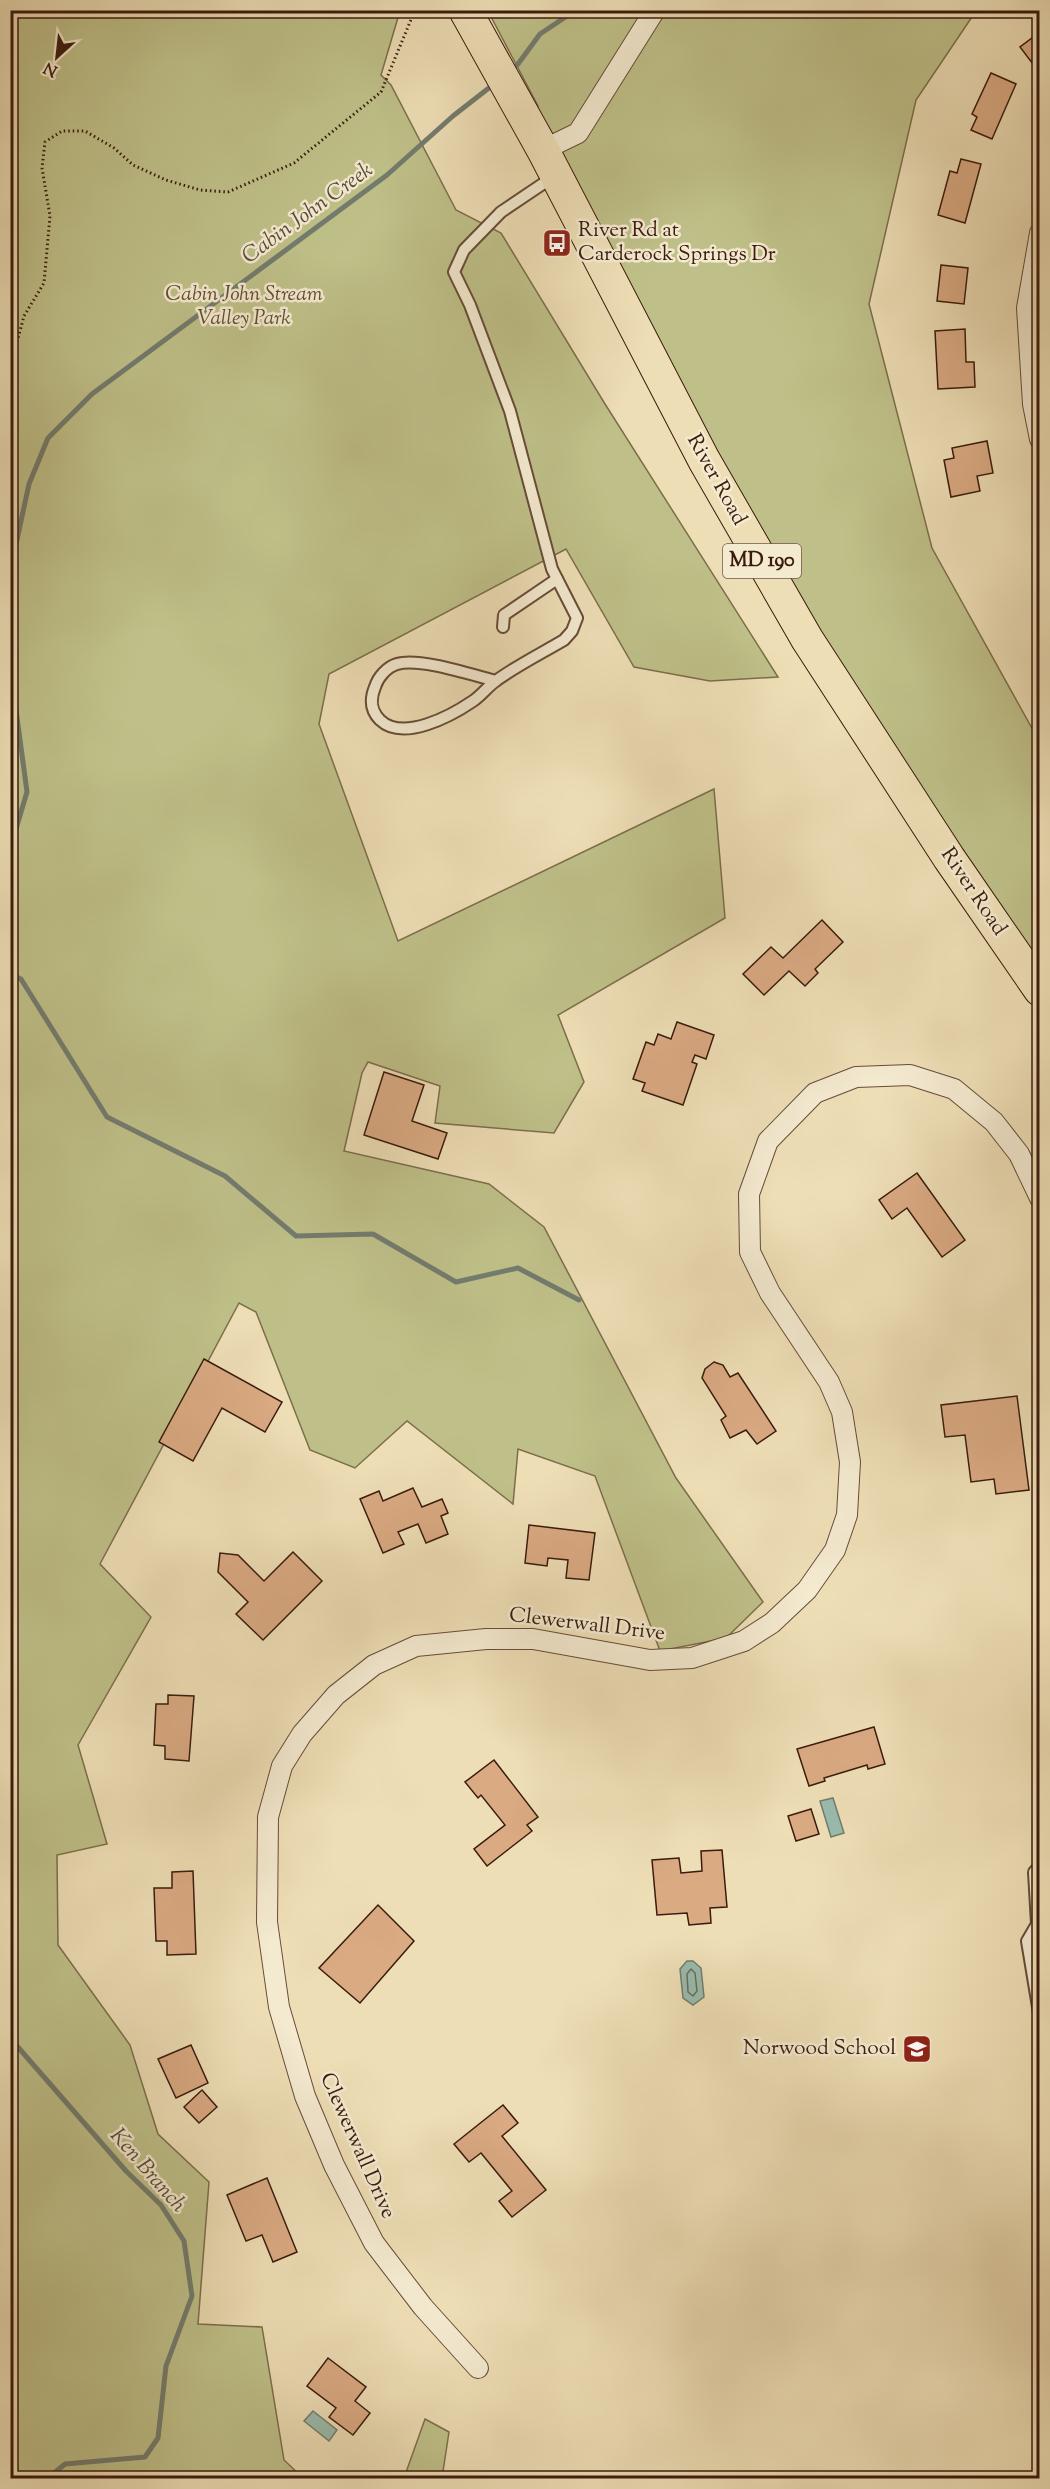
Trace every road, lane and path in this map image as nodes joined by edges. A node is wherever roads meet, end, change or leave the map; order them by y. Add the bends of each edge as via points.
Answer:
1 (415, 10) edge
2 (465, 10) edge
3 (656, 10) edge
4 (549, 163) junction
5 (1040, 233) edge
6 (10, 368) edge
7 (1040, 440) edge
8 (557, 579) junction
9 (503, 627) dead end
10 (496, 681) junction
11 (1040, 990) edge
12 (1040, 1198) edge
13 (1040, 1866) edge
14 (1040, 2019) edge
15 (478, 2368) dead end

1 - 6 path via 375,98 294,163 228,192 200,190 166,180 133,165 85,131 62,131 45,142 42,168 50,216 44,283 24,316
2 - 4 main road, River Road / MD 190
3 - 4 street via 578,133
4 - 8 lane via 464,250 454,272 510,411
4 - 11 main road, River Road / MD 190 via 704,460 807,639
5 - 7 street via 1027,308 1033,404
8 - 9 lane via 504,615
8 - 10 lane via 577,618 573,631
10 - 10 lane via 445,668 397,664 384,672 376,684 373,710 382,722 398,729 424,726 450,715
12 - 15 street, Clewerwall Drive via 1019,1154 994,1122 954,1089 910,1075 856,1077 815,1093 768,1141 749,1194 750,1252 770,1293 829,1382 842,1412 850,1462 847,1515 835,1550 807,1590 772,1623 744,1641 692,1658 650,1660 533,1639 416,1646 374,1665 336,1695 302,1734 282,1766 268,1817 267,1922 279,2007 305,2096 334,2165 374,2243 423,2307
13 - 14 lane via 1034,1872 1037,1924 1027,1941

